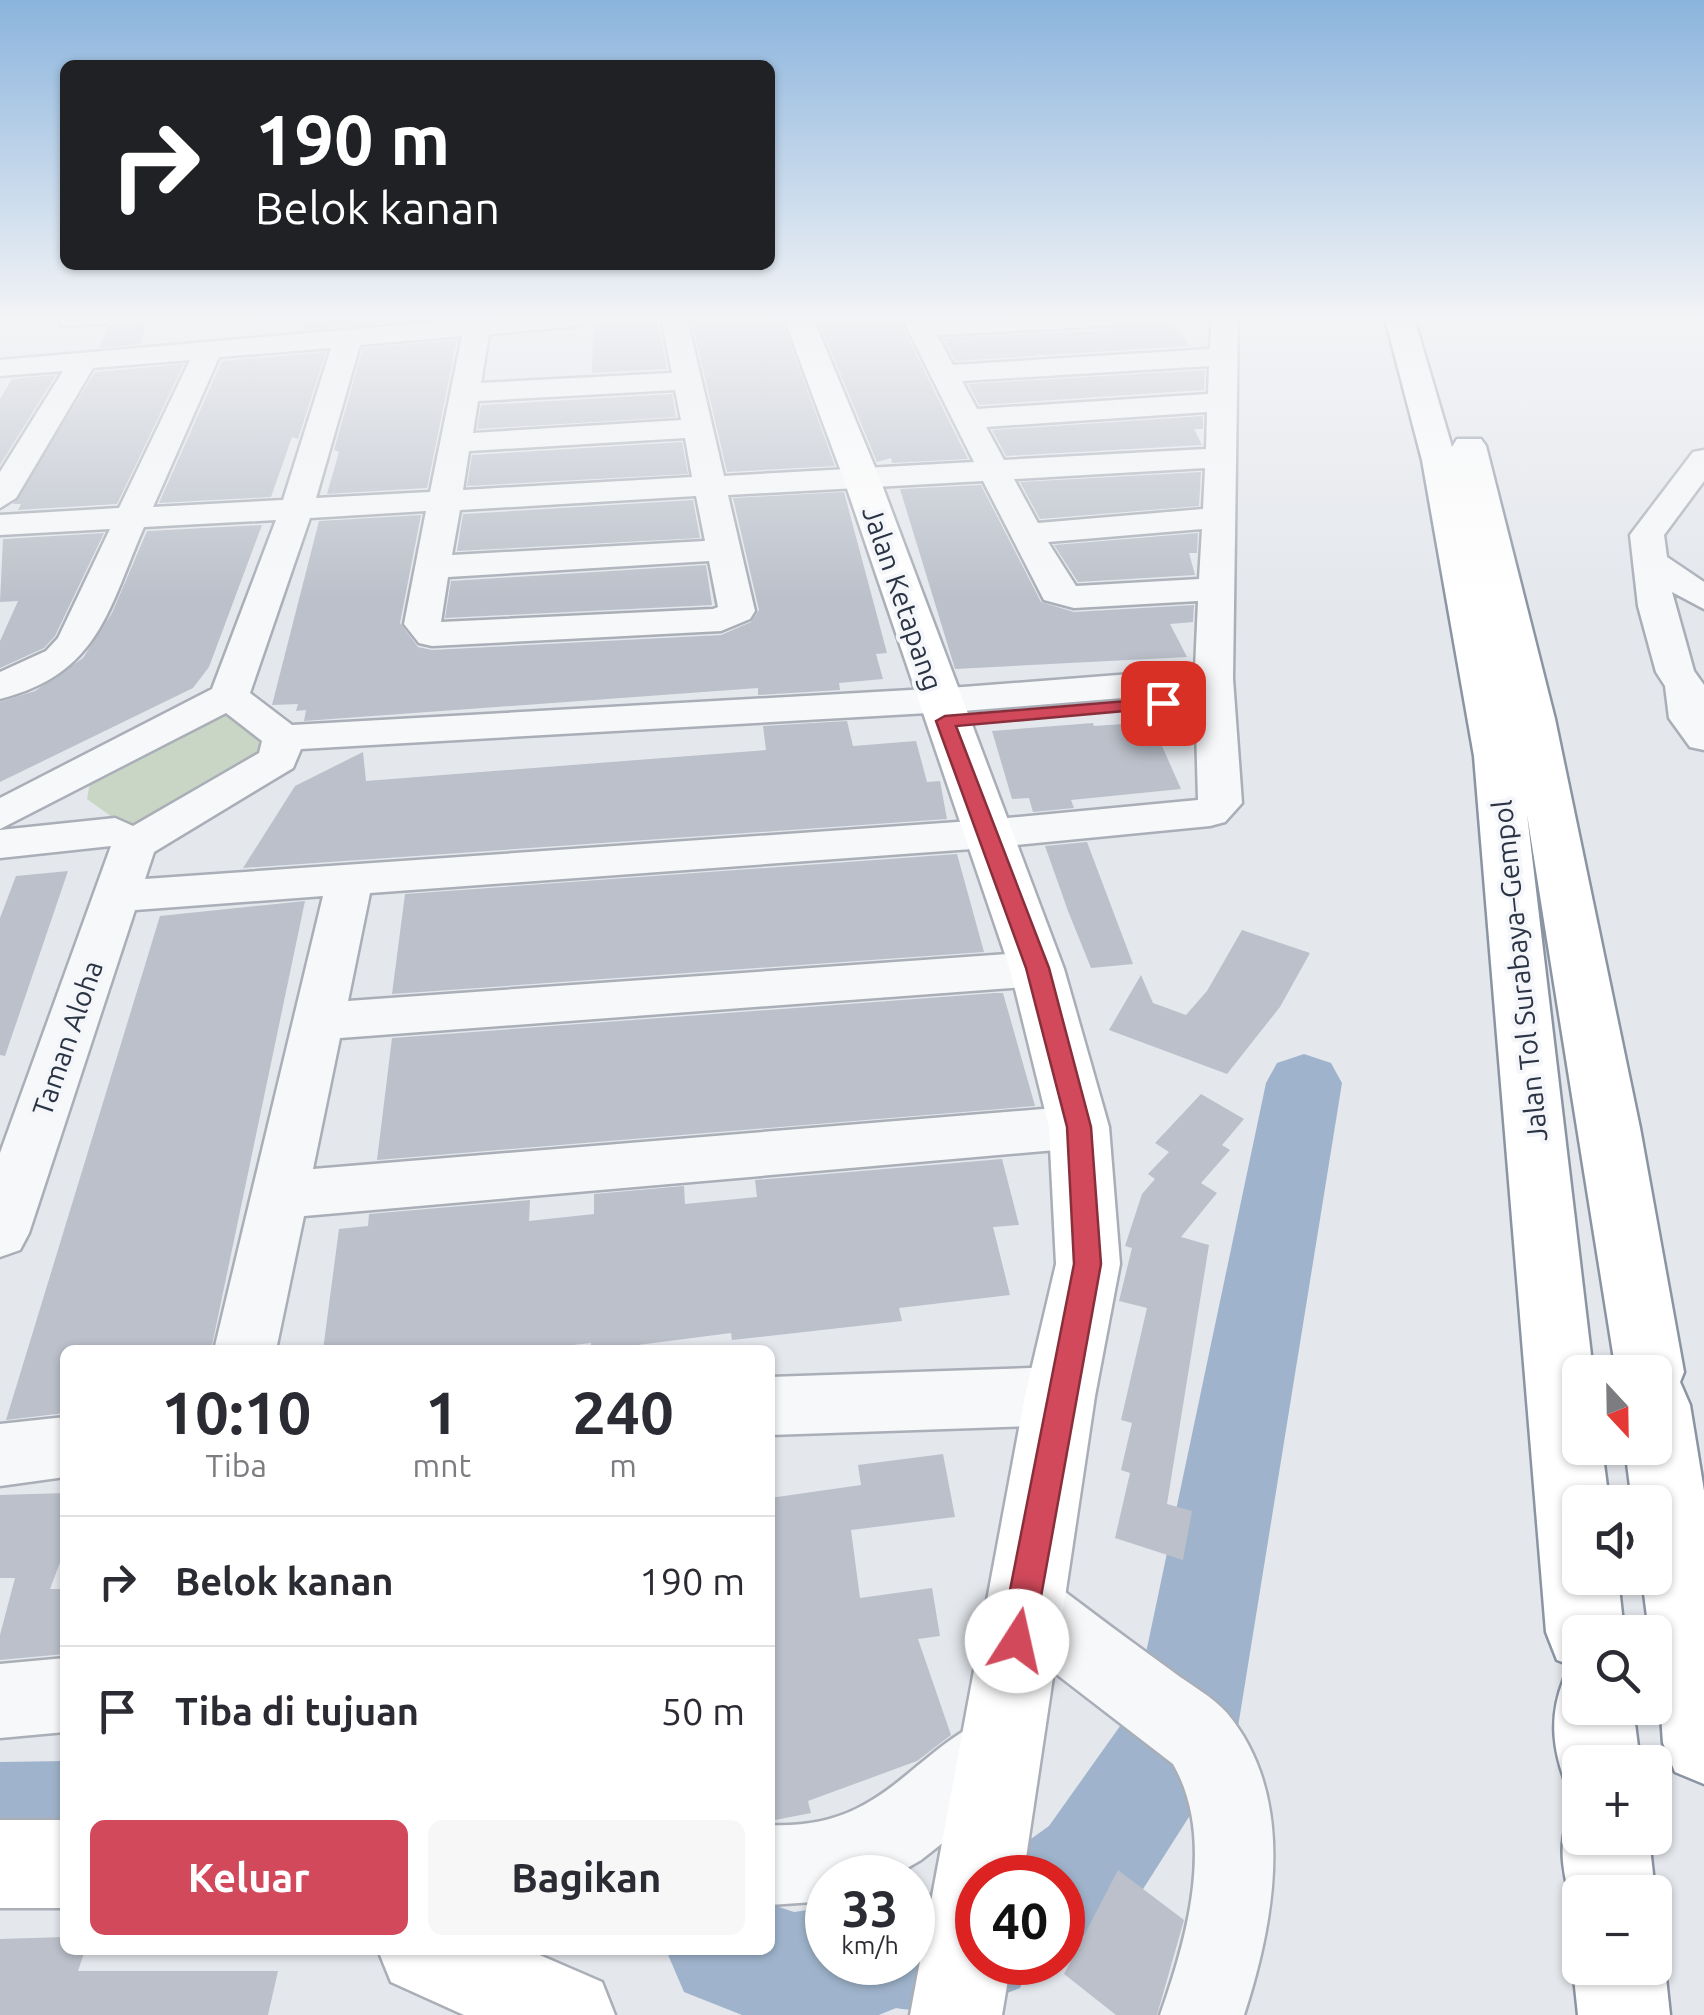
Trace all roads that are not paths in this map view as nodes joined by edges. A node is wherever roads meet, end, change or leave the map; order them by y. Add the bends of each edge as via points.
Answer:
1 (52, 412) edge
2 (181, 412) edge
3 (326, 412) edge
4 (462, 412) edge
5 (695, 412) edge
6 (835, 412) edge
7 (963, 412) edge
8 (1072, 412) edge
9 (1222, 412) edge
10 (1425, 412) edge
11 (1459, 412) edge
12 (967, 419) junction
13 (698, 428) junction
14 (456, 443) junction
15 (1220, 458) junction
16 (1703, 466) edge
17 (994, 470) junction
18 (861, 477) junction
19 (711, 486) junction
20 (0, 498) edge
21 (445, 500) junction
22 (298, 508) junction
23 (135, 517) junction
24 (1218, 518) junction
25 (0, 524) edge
26 (1026, 534) junction
27 (725, 550) junction
28 (1649, 560) junction
29 (432, 567) junction
30 (1216, 589) junction
31 (1704, 598) edge
32 (1695, 685) edge
33 (0, 688) edge
34 (1215, 689) junction
35 (228, 696) junction
36 (941, 710) junction
37 (1704, 738) edge
38 (281, 749) junction
39 (51, 791) junction
40 (0, 814) edge
41 (986, 834) junction
42 (125, 838) junction
43 (0, 844) edge
44 (350, 880) junction
45 (116, 896) junction
46 (1038, 968) junction
47 (318, 1021) junction
48 (1079, 1127) junction
49 (280, 1195) junction
50 (0, 1233) edge
51 (247, 1345) edge
52 (1647, 1355) edge
53 (1060, 1396) junction
54 (775, 1406) edge
55 (60, 1447) edge
56 (0, 1454) edge
57 (1664, 1465) edge
58 (1023, 1604) junction
59 (1583, 1615) edge
60 (60, 1695) edge
61 (0, 1700) edge
62 (1704, 1743) edge
63 (986, 1837) edge
64 (0, 1864) edge
65 (60, 1864) edge
66 (775, 1866) edge
67 (434, 1955) edge
68 (1621, 1985) edge
69 (957, 2014) edge
70 (568, 2015) edge
71 (1202, 2015) edge
72 (1624, 2015) edge

1 - 20 street
2 - 23 street
3 - 22 street
4 - 14 street
5 - 13 street
6 - 18 main road, Jalan Ketapang
7 - 12 street
8 - 12 street
9 - 15 street
10 - 59 main road, Jalan Tol Surabaya–Gempol via 1498,756
11 - 52 main road, Jalan Tol Surabaya–Gempol via 1496,541
12 - 17 street
13 - 14 street
13 - 19 street
14 - 21 street
15 - 17 street
15 - 24 street
16 - 28 street via 1647,535
17 - 18 street
17 - 26 street
18 - 19 street
18 - 36 main road, Jalan Ketapang
19 - 21 street
19 - 27 street
21 - 22 street
21 - 29 street
22 - 23 street
22 - 35 street
23 - 25 street
23 - 33 street via 75,642 59,659
24 - 26 street
24 - 30 street
26 - 30 street via 1062,595
27 - 29 street
27 - 29 street via 738,606 730,617 441,636 426,633 422,624
28 - 31 street
28 - 32 street via 1675,672
30 - 34 street
32 - 37 street via 1689,718
34 - 36 street
34 - 41 street via 1222,790 1210,812
35 - 38 street
35 - 39 street
36 - 38 street
36 - 41 main road, Jalan Ketapang
38 - 42 street
39 - 40 street
39 - 42 street
41 - 44 street
41 - 46 main road, Jalan Ketapang
42 - 43 street
42 - 45 street, Taman Aloha
44 - 45 street
44 - 47 street
45 - 50 street, Taman Aloha
46 - 47 street
46 - 48 main road, Jalan Ketapang
47 - 49 street
48 - 49 street
48 - 53 main road, Jalan Ketapang via 1088,1264
49 - 51 street
53 - 54 street
53 - 58 main road, Jalan Ketapang
55 - 56 street
57 - 62 main road
58 - 63 main road, Jalan Ketapang
58 - 71 street via 1198,1738 1226,1784 1235,1836 1222,1956
60 - 61 street
63 - 66 street via 920,1820 842,1854 793,1869
63 - 69 main road, Jalan Ketapang
64 - 65 main road
67 - 70 main road
68 - 72 main road

